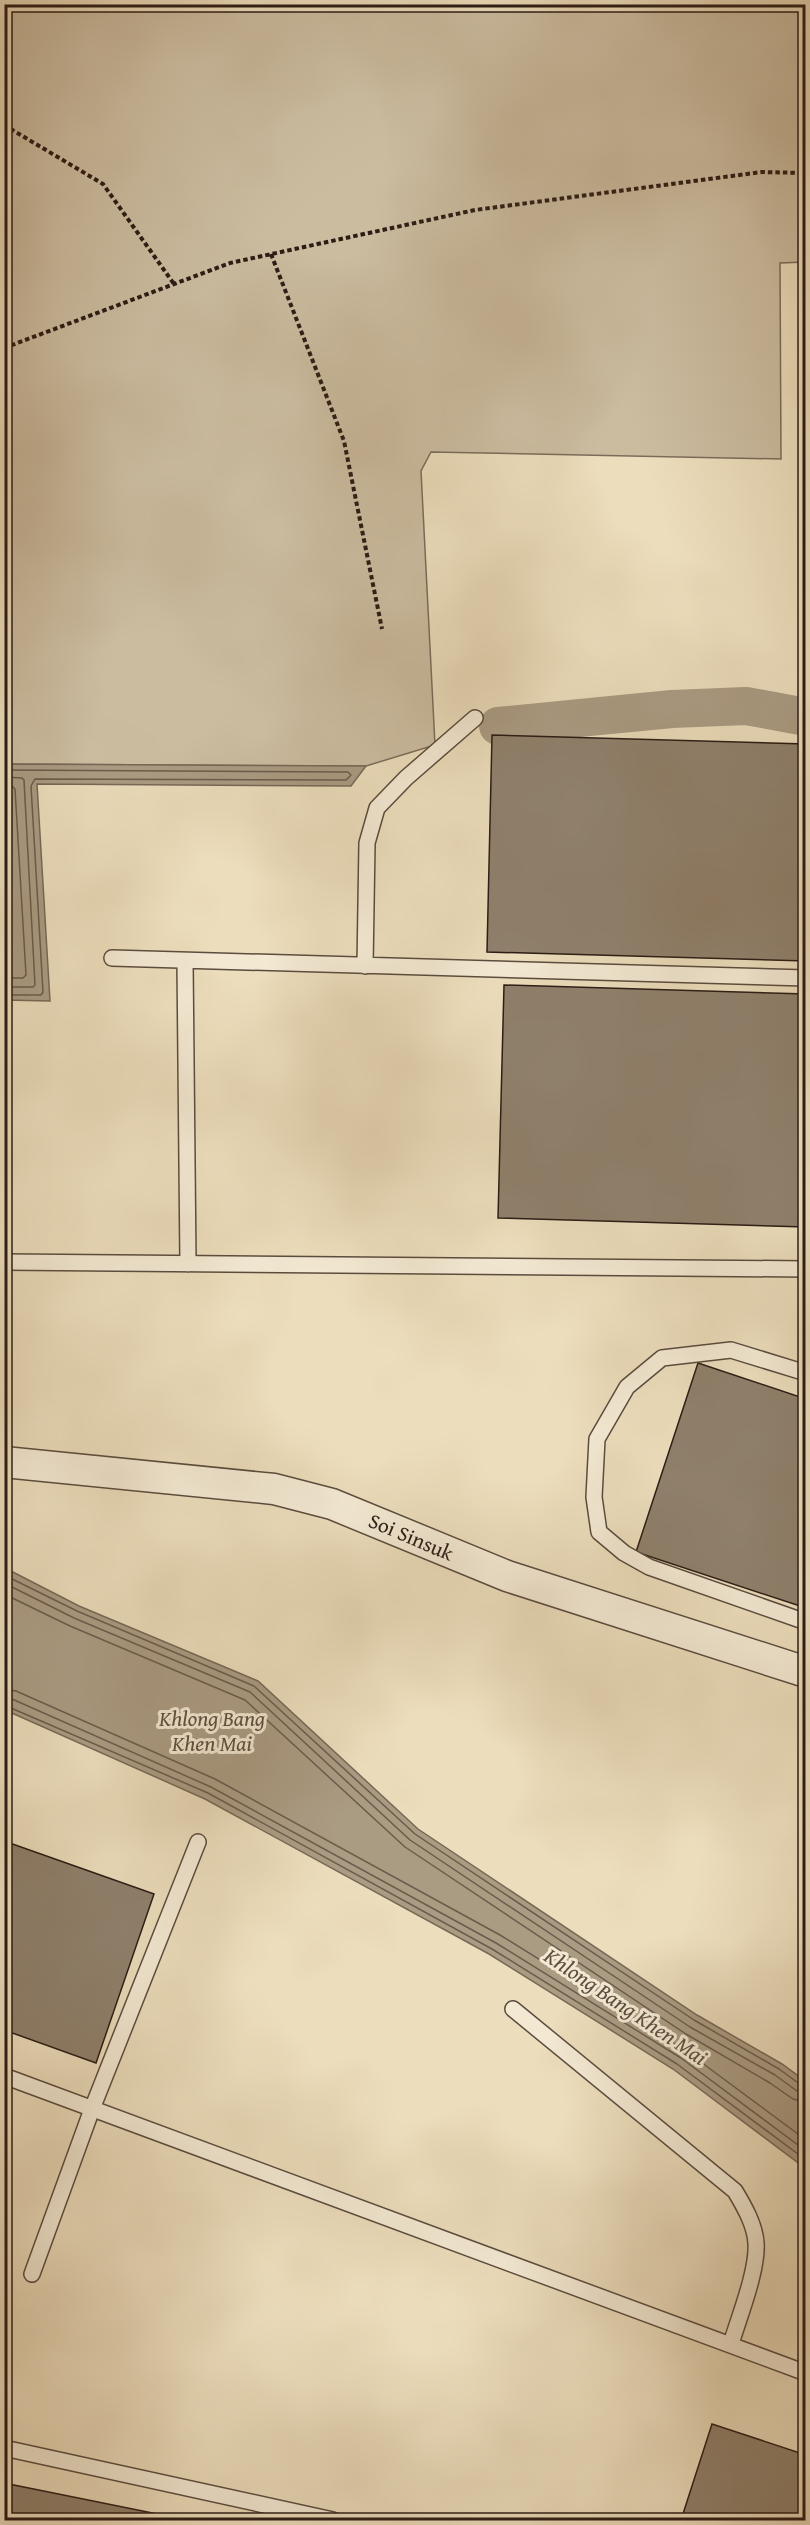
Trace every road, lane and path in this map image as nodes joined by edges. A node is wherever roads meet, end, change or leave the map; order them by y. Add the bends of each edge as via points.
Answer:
1 (4, 125) edge
2 (806, 173) edge
3 (271, 254) junction
4 (174, 284) junction
5 (4, 348) edge
6 (382, 629) dead end
7 (475, 718) dead end
8 (112, 958) dead end
9 (185, 960) junction
10 (364, 966) junction
11 (806, 978) edge
12 (4, 1262) edge
13 (188, 1264) junction
14 (806, 1269) edge
15 (806, 1373) edge
16 (4, 1461) edge
17 (806, 1622) edge
18 (806, 1672) edge
19 (198, 1842) dead end
20 (513, 2009) dead end
21 (4, 2076) edge
22 (92, 2109) junction
23 (32, 2274) dead end
24 (731, 2344) junction
25 (806, 2373) edge
26 (4, 2448) edge
27 (333, 2520) edge

1 - 4 path via 103,184
2 - 3 path via 762,172 475,210
3 - 4 path via 230,263
3 - 6 path via 344,441
4 - 5 path
7 - 10 lane via 405,778 377,808 367,843
8 - 9 lane
9 - 10 lane
9 - 13 lane
10 - 11 lane
12 - 13 lane
13 - 14 lane
15 - 17 lane via 731,1350 662,1358 627,1387 597,1439 594,1497 599,1532 649,1568
16 - 18 street, Soi Sinsuk via 274,1489 332,1504 507,1576
19 - 22 lane
20 - 24 lane via 735,2191 756,2243 752,2277
21 - 22 lane
22 - 23 lane
22 - 24 lane
24 - 25 lane
26 - 27 lane

